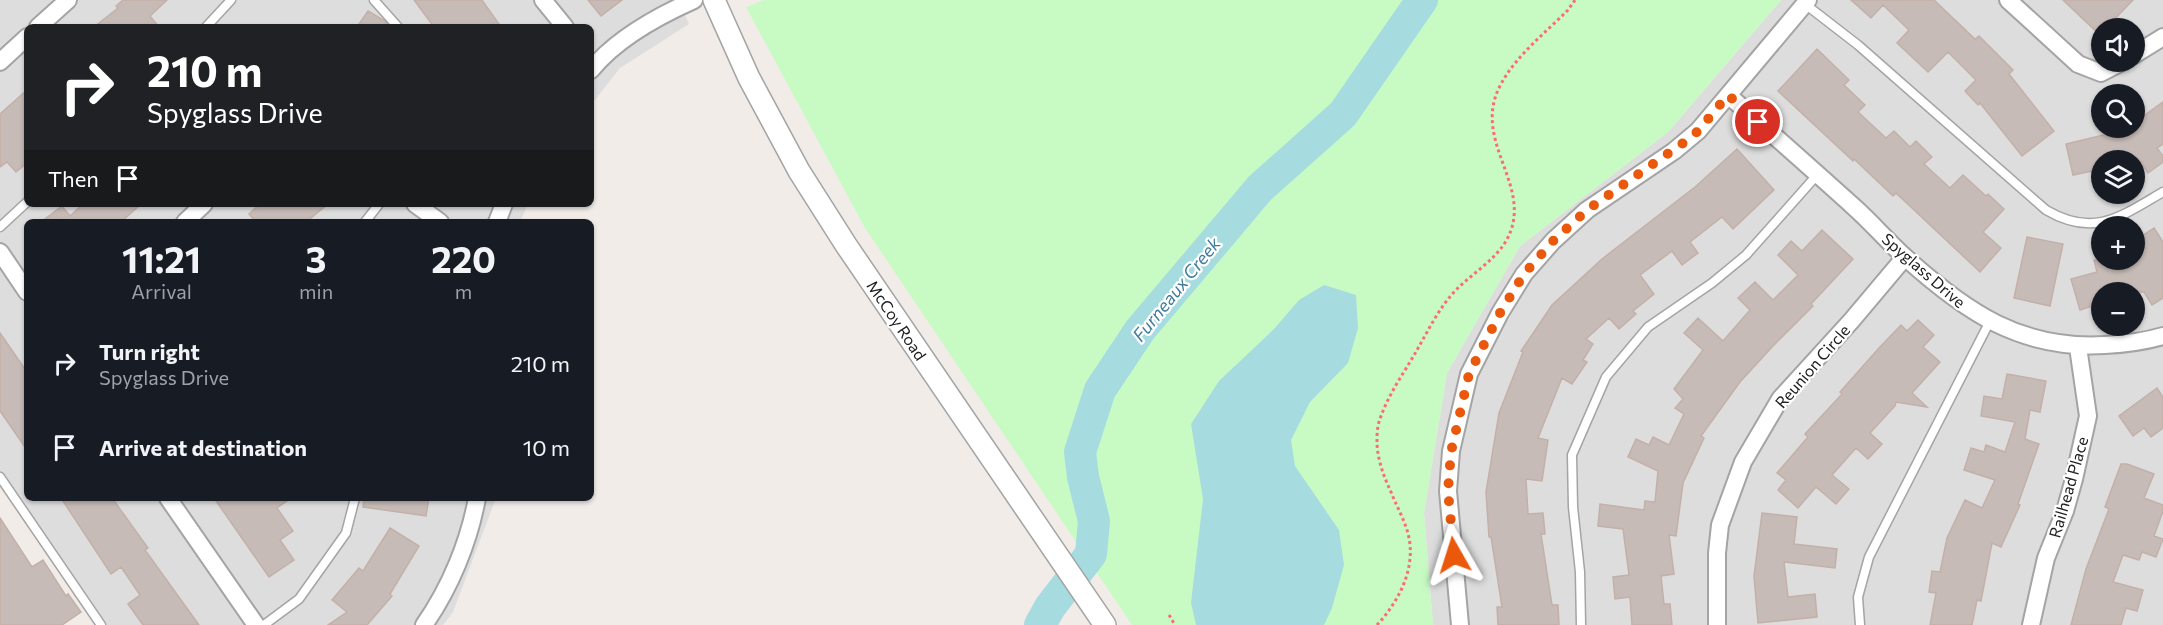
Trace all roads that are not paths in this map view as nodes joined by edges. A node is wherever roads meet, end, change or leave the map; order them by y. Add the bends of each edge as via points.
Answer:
1 (68, 0) edge
2 (231, 0) edge
3 (374, 0) edge
4 (543, 0) edge
5 (694, 0) edge
6 (714, 0) edge
7 (2008, 0) edge
8 (1806, 2) edge
9 (671, 5) edge
10 (41, 24) edge
11 (209, 24) edge
12 (395, 24) edge
13 (563, 24) edge
14 (2163, 37) edge
15 (24, 40) edge
16 (2145, 48) edge
17 (0, 62) edge
18 (594, 63) edge
19 (2091, 69) edge
20 (1728, 95) junction
21 (1818, 175) junction
22 (2163, 192) edge
23 (24, 205) edge
24 (201, 207) edge
25 (377, 207) edge
26 (419, 207) edge
27 (189, 219) edge
28 (367, 219) edge
29 (436, 219) edge
30 (0, 227) edge
31 (0, 252) edge
32 (1905, 257) junction
33 (24, 288) edge
34 (1990, 321) junction
35 (2163, 336) edge
36 (2078, 347) junction
37 (0, 477) edge
38 (170, 501) edge
39 (354, 501) edge
40 (476, 501) edge
41 (101, 625) edge
42 (256, 625) edge
43 (264, 625) edge
44 (424, 625) edge
45 (1105, 625) edge
46 (1460, 625) edge
47 (1581, 625) edge
48 (1718, 625) edge
49 (1860, 625) edge
50 (2031, 625) edge

1 - 10 street
2 - 11 lane
3 - 12 lane
4 - 13 street
5 - 9 street
6 - 45 street, McCoy Road via 749,78 799,171
7 - 19 street via 2078,64
8 - 20 street
8 - 22 lane via 2046,210 2063,220 2089,225 2124,215
9 - 18 street
14 - 16 street
15 - 17 street
20 - 21 street, Spyglass Drive
20 - 46 street via 1698,131 1587,210 1553,241 1524,274 1482,347 1469,374 1451,452 1448,491
21 - 32 street, Spyglass Drive
21 - 47 lane via 1746,255 1648,327 1606,377 1572,455
23 - 30 lane
24 - 27 street
25 - 28 lane
26 - 29 street
31 - 33 street
32 - 34 street, Spyglass Drive via 1969,309
32 - 48 street, Reunion Circle via 1780,399 1743,462 1720,525
34 - 36 street, Spyglass Drive via 2044,342
34 - 49 lane via 1869,557 1858,597
35 - 36 street, Spyglass Drive via 2140,343
36 - 50 street, Railhead Place via 2088,416 2074,478 2046,558
37 - 41 lane
38 - 42 street
39 - 43 lane via 346,533 299,599
40 - 44 street via 458,562

